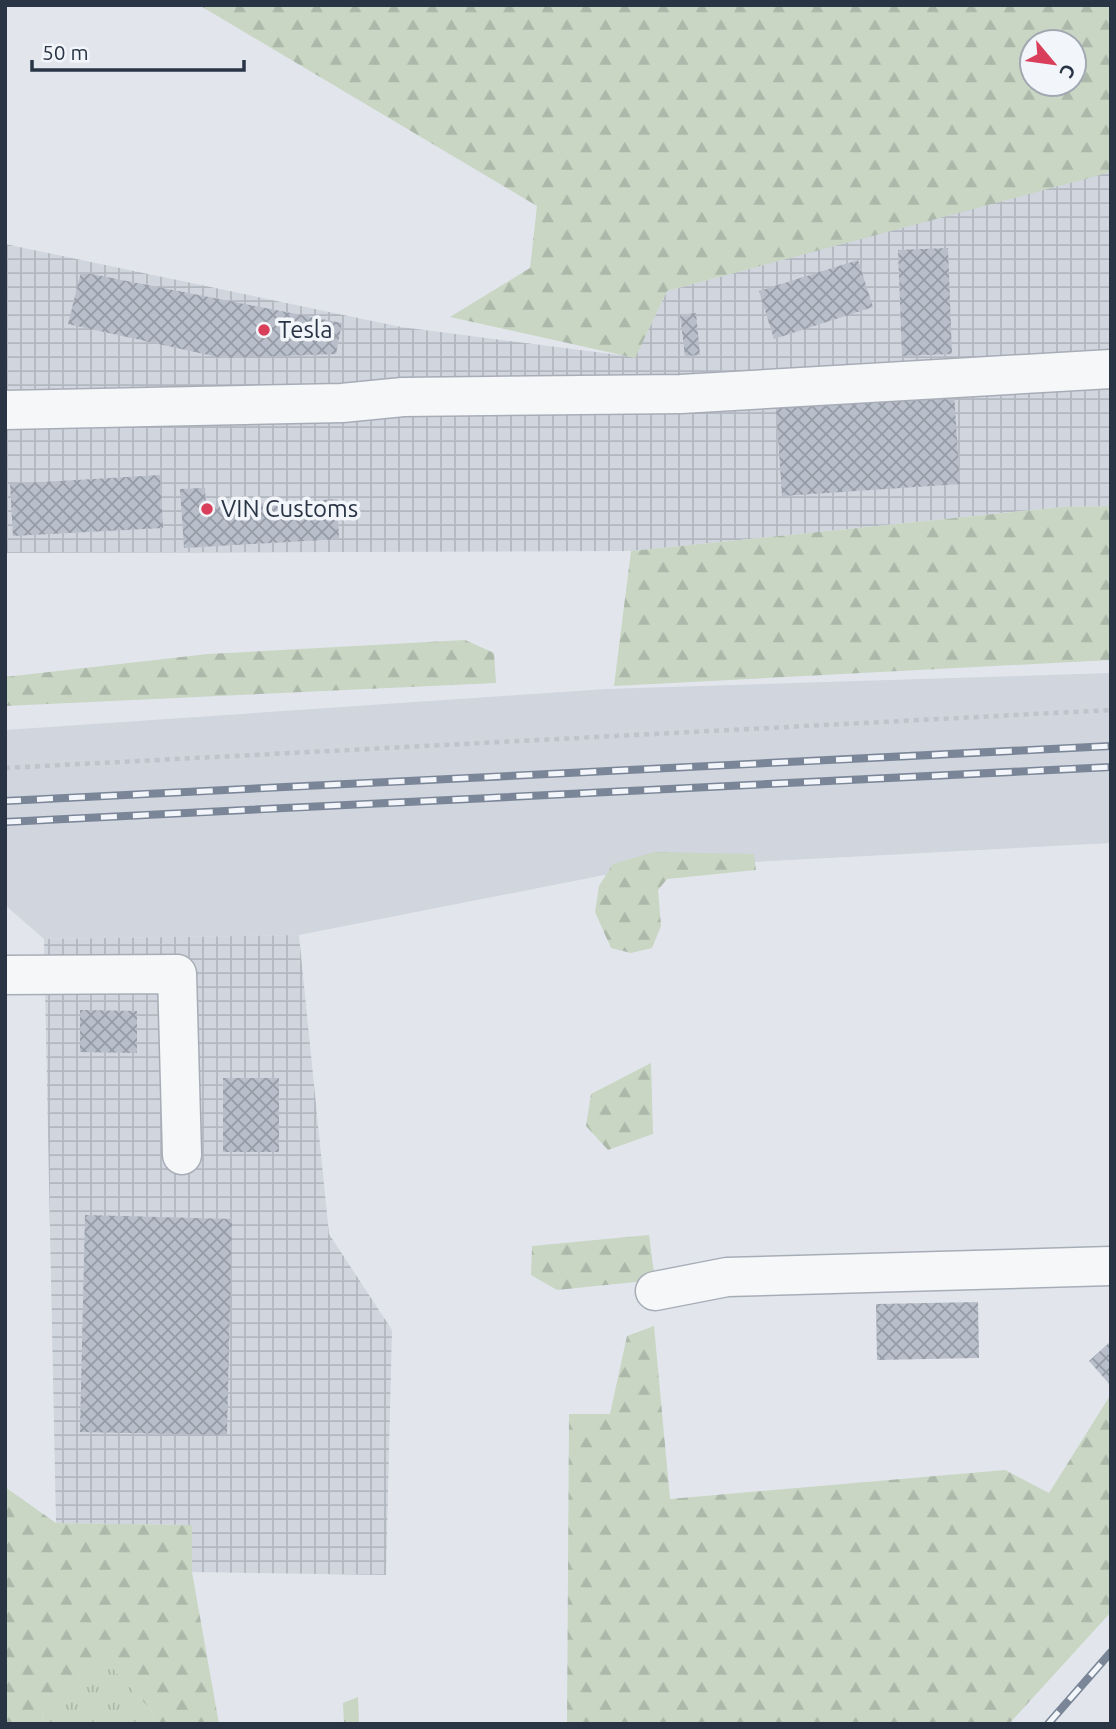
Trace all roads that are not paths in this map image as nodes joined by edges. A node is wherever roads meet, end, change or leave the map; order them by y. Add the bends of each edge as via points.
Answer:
1 (1111, 369) edge
2 (5, 410) edge
3 (5, 975) edge
4 (182, 1155) dead end
5 (1111, 1266) edge
6 (655, 1292) dead end

1 - 2 lane via 681,394 403,397 342,403
3 - 4 lane via 177,974
5 - 6 lane via 727,1277

